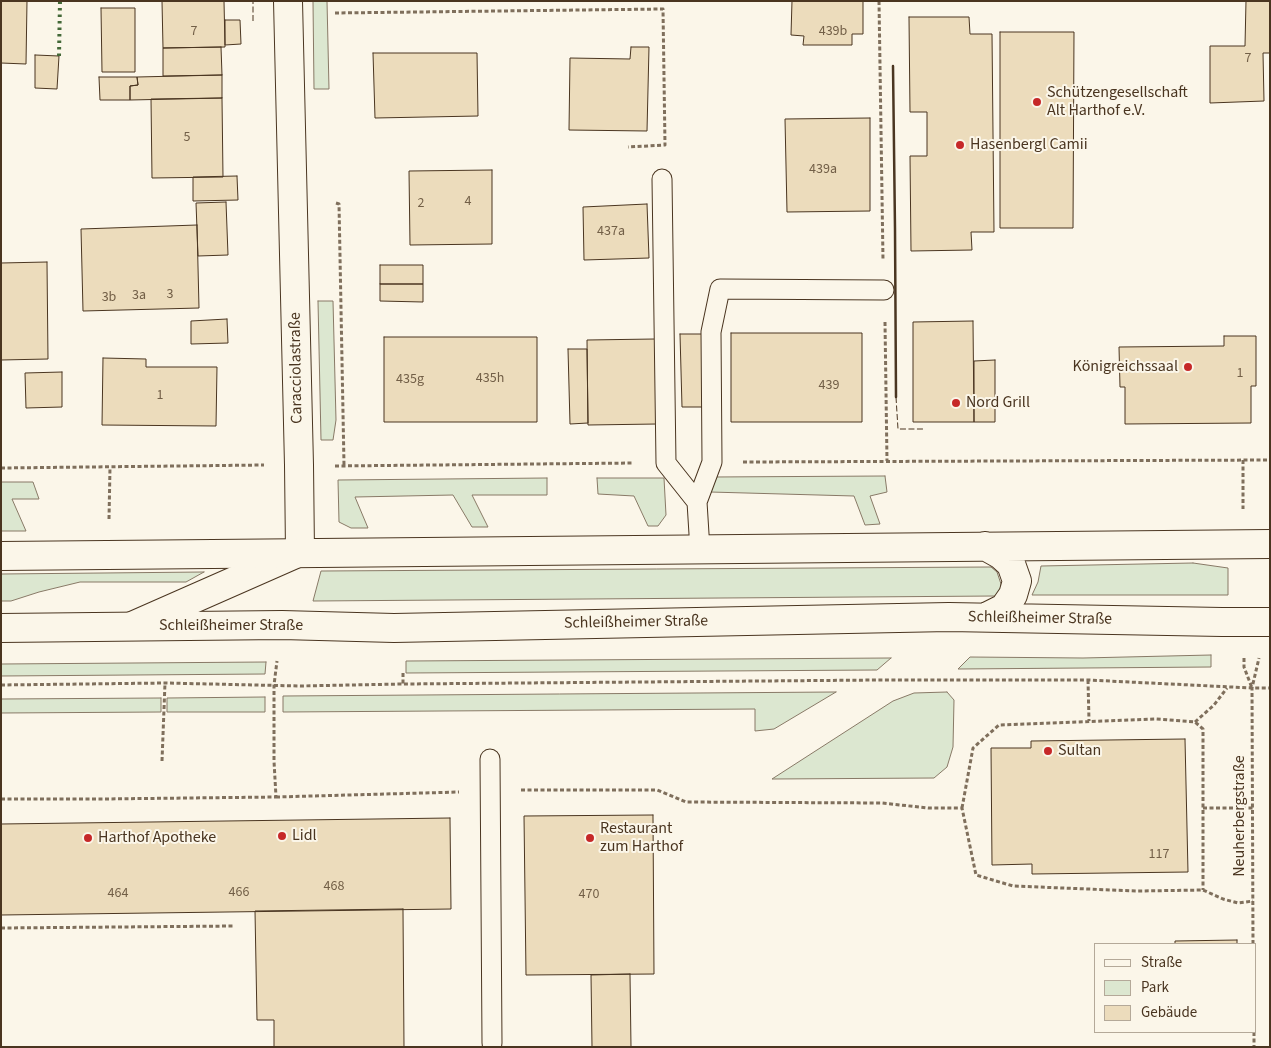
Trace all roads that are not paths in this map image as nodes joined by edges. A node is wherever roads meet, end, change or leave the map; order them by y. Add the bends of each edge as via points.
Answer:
1 (288, 1) edge
2 (662, 179) dead end
3 (884, 290) road end
4 (697, 502) junction
5 (1270, 544) edge
6 (985, 546) junction
7 (700, 550) junction
8 (300, 552) junction
9 (1, 556) edge
10 (986, 618) junction
11 (1270, 622) edge
12 (132, 626) junction
13 (1, 628) edge
14 (490, 759) dead end
15 (492, 1043) dead end

1 - 8 main road, Caracciolastraße
2 - 4 lane via 666,463
3 - 4 lane via 720,289 711,332 712,462
4 - 7 lane
5 - 6 main road
6 - 7 main road
6 - 10 main road via 1011,564 1017,581 1004,608
7 - 8 main road
8 - 9 main road
8 - 12 main road
10 - 11 main road, Schleißheimer Straße
10 - 12 main road, Schleißheimer Straße via 394,628
12 - 13 main road, Schleißheimer Straße
14 - 15 lane

